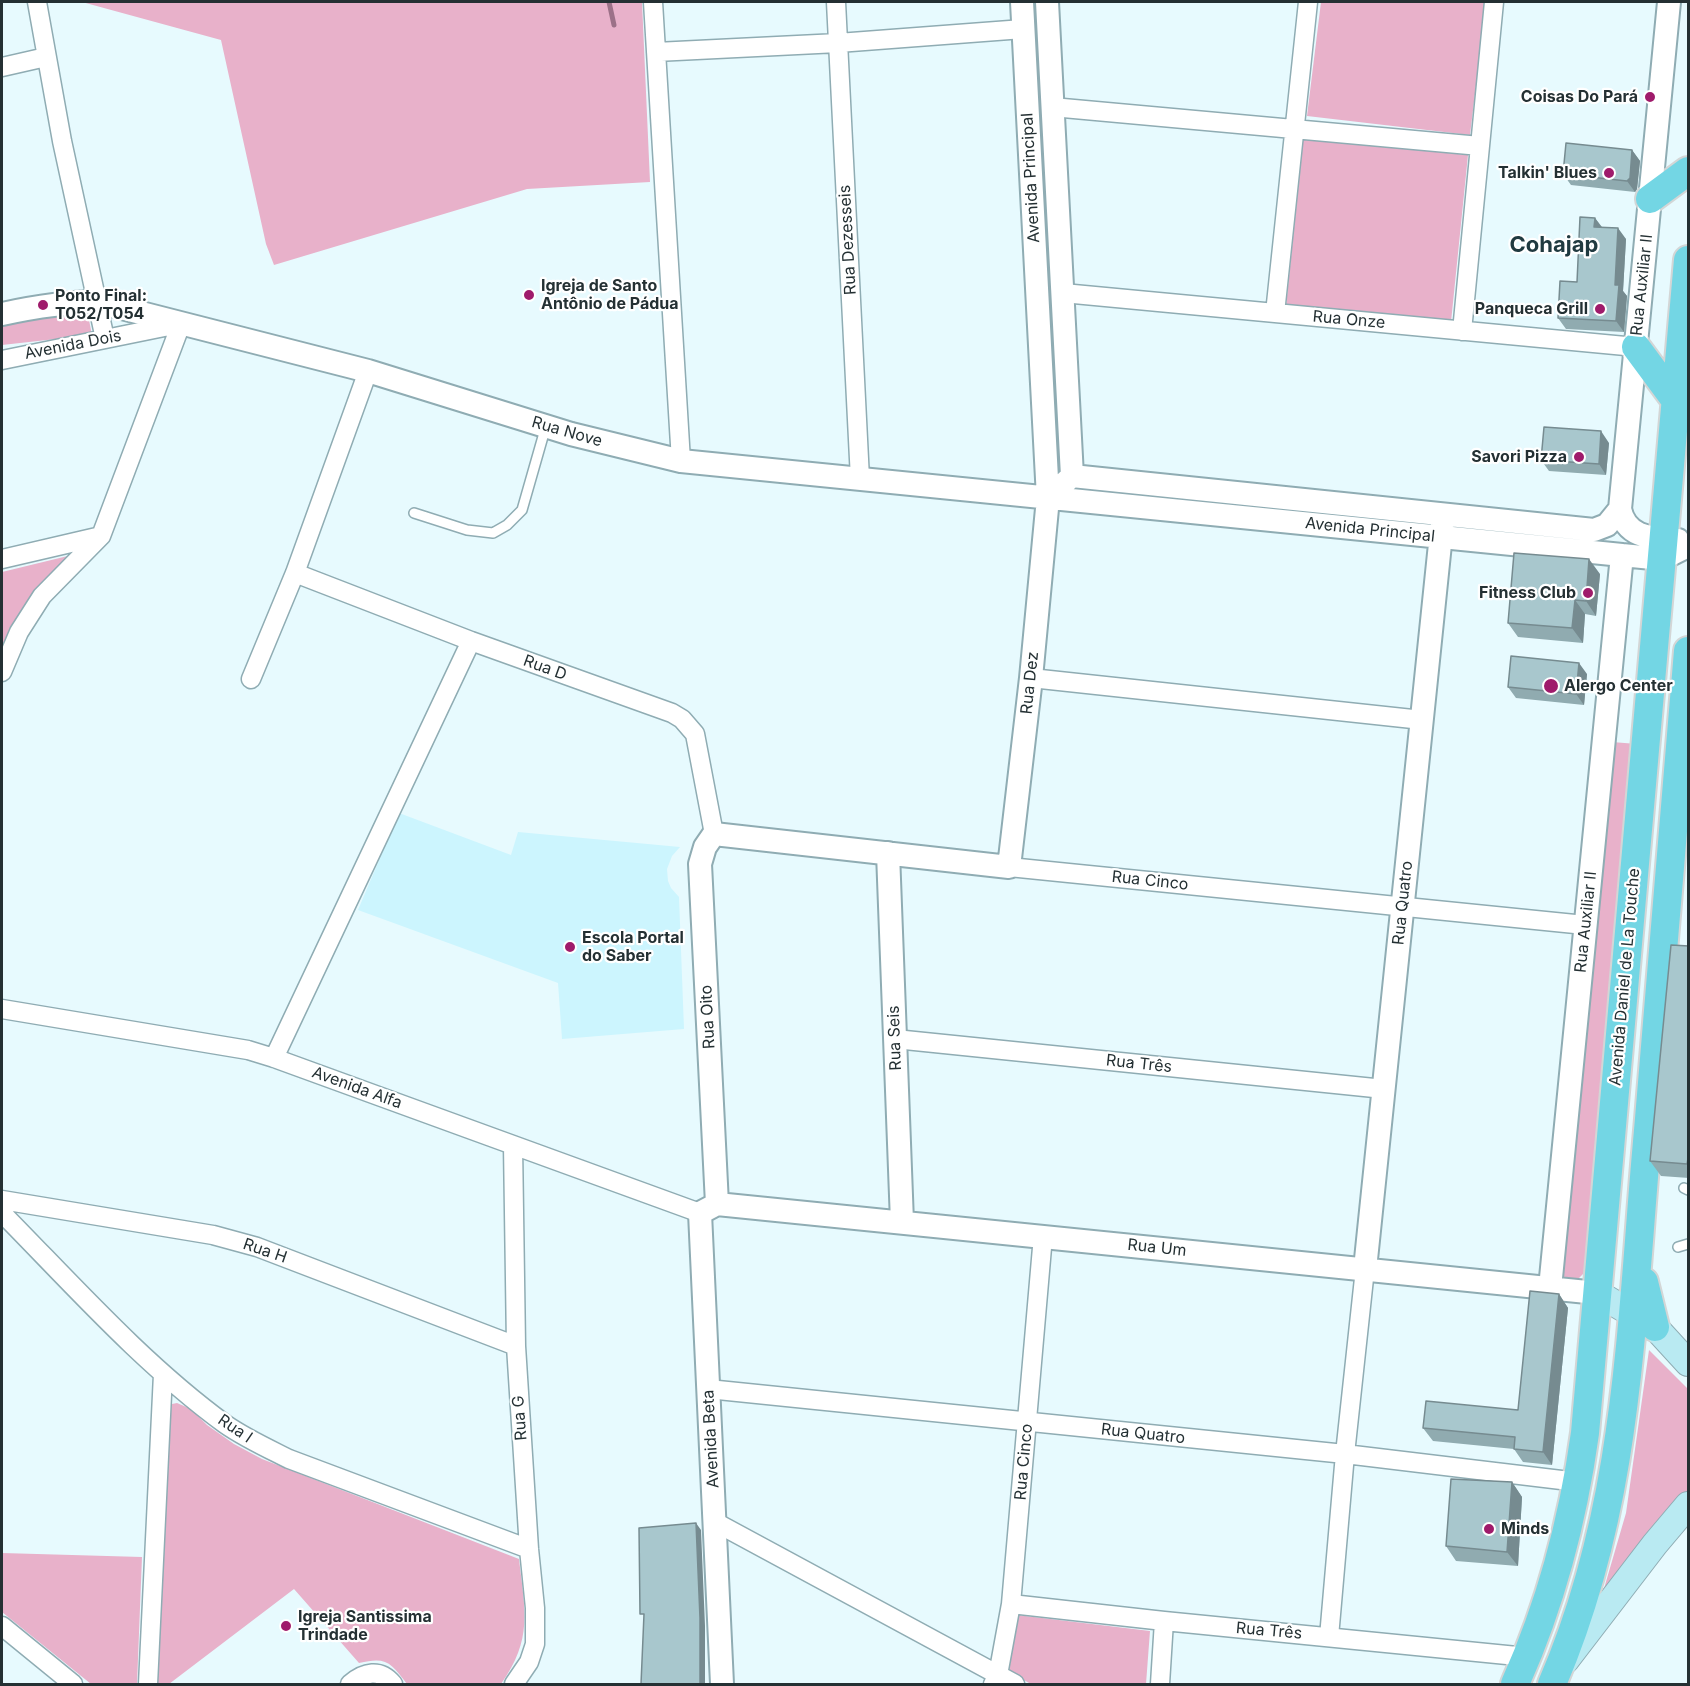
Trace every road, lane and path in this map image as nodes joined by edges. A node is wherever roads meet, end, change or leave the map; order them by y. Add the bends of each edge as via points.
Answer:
1 (37, 2) edge
2 (653, 2) edge
3 (836, 2) edge
4 (1022, 2) edge
5 (1047, 2) edge
6 (1308, 2) edge
7 (1494, 2) edge
8 (1669, 2) edge
9 (1023, 29) junction
10 (838, 43) junction
11 (656, 52) junction
12 (46, 57) junction
13 (2, 67) edge
14 (1052, 107) junction
15 (1294, 129) junction
16 (1480, 146) junction
17 (1689, 171) edge
18 (1650, 199) junction
19 (1689, 260) edge
20 (1063, 293) junction
21 (98, 302) junction
22 (1275, 313) junction
23 (2, 314) edge
24 (181, 324) junction
25 (1462, 330) junction
26 (105, 339) junction
27 (1636, 347) junction
28 (2, 360) edge
29 (368, 371) junction
30 (1676, 401) junction
31 (546, 426) junction
32 (681, 461) junction
33 (1072, 476) junction
34 (860, 479) junction
35 (1048, 498) junction
36 (1620, 509) junction
37 (414, 513) dead end
38 (1442, 526) junction
39 (101, 536) junction
40 (1676, 546) edge
41 (1622, 555) junction
42 (2, 559) edge
43 (295, 573) junction
44 (471, 641) junction
45 (1689, 651) edge
46 (2, 672) edge
47 (1031, 678) junction
48 (250, 679) dead end
49 (1422, 720) junction
50 (714, 834) junction
51 (888, 853) junction
52 (1009, 867) junction
53 (1403, 905) junction
54 (1586, 925) junction
55 (2, 1009) edge
56 (895, 1039) junction
57 (274, 1058) junction
58 (1384, 1089) junction
59 (513, 1145) junction
60 (2, 1200) edge
61 (709, 1209) junction
62 (2, 1213) edge
63 (902, 1222) junction
64 (1042, 1236) junction
65 (1689, 1244) edge
66 (1678, 1246) dead end
67 (1365, 1269) junction
68 (1550, 1288) junction
69 (1597, 1293) junction
70 (1644, 1320) junction
71 (1593, 1331) junction
72 (516, 1346) junction
73 (1689, 1363) edge
74 (163, 1374) junction
75 (708, 1389) junction
76 (1028, 1422) junction
77 (1345, 1454) junction
78 (1578, 1482) junction
79 (1689, 1505) edge
80 (715, 1522) junction
81 (529, 1549) junction
82 (1011, 1604) junction
83 (1164, 1622) junction
84 (2, 1626) edge
85 (1329, 1637) junction
86 (1527, 1657) junction
87 (1555, 1678) edge
88 (995, 1680) edge
89 (73, 1684) edge
90 (148, 1684) edge
91 (350, 1684) edge
92 (393, 1684) edge
93 (514, 1684) edge
94 (722, 1684) edge
95 (1014, 1684) edge
96 (1160, 1684) edge
97 (1515, 1684) edge

1 - 12 street
2 - 11 street
3 - 10 street, Rua Dezesseis
4 - 9 street, Avenida Principal
5 - 14 street, Avenida Principal
6 - 15 street
7 - 16 street
8 - 18 street, Rua Auxiliar II
9 - 10 street
9 - 35 street, Avenida Principal
10 - 11 street
10 - 34 street, Rua Dezesseis
11 - 32 street
12 - 13 street
12 - 21 street
14 - 15 street
14 - 20 street, Avenida Principal
15 - 16 street
15 - 22 street
16 - 25 street
17 - 18 main road
18 - 27 street, Rua Auxiliar II
19 - 30 main road, Avenida Daniel de La Touche
20 - 22 street, Rua Onze
20 - 33 street, Avenida Principal
21 - 23 street via 43,305
21 - 24 street, Rua Nove
21 - 26 street
22 - 25 street, Rua Onze
24 - 26 street, Avenida Dois
24 - 29 street, Rua Nove
24 - 39 street
25 - 27 street, Rua Onze
26 - 28 street, Avenida Dois
27 - 30 main road
27 - 36 street, Rua Auxiliar II
29 - 31 street, Rua Nove
29 - 43 street
30 - 40 main road, Avenida Daniel de La Touche
31 - 32 street, Rua Nove
31 - 37 lane via 522,510 507,525 493,533 467,530
32 - 34 street, Rua Nove
33 - 35 street
33 - 38 street, Avenida Principal
34 - 35 street, Rua Nove
35 - 38 street, Avenida Principal
35 - 47 street, Rua Dez
36 - 38 street, Avenida Principal via 1607,525 1594,530
36 - 40 street via 1624,522 1633,531
38 - 41 street, Avenida Principal
38 - 49 street, Rua Quatro
39 - 42 street
39 - 46 street via 42,596 19,632
40 - 41 street, Avenida Principal
40 - 69 main road, Avenida Daniel de La Touche
41 - 54 street, Rua Auxiliar II
43 - 44 street, Rua D
43 - 48 street
44 - 50 street, Rua D via 682,719 695,734
44 - 57 street
45 - 70 main road via 1638,1256
47 - 49 street
47 - 52 street, Rua Dez
49 - 53 street, Rua Quatro
50 - 51 street, Rua Cinco
50 - 61 street, Rua Oito via 700,864
51 - 52 street, Rua Cinco
51 - 56 street, Rua Seis
52 - 53 street, Rua Cinco
53 - 54 street, Rua Cinco
53 - 58 street, Rua Quatro
54 - 68 street, Rua Auxiliar II
55 - 57 street, Avenida Alfa via 248,1050
56 - 58 street, Rua Três
56 - 63 street, Rua Seis
57 - 59 street, Avenida Alfa
58 - 67 street, Rua Quatro
59 - 61 street, Avenida Alfa
59 - 72 street, Rua G
60 - 72 street, Rua H via 213,1235 257,1246
61 - 63 street, Rua Um
61 - 75 street, Avenida Beta
62 - 74 street, Rua I
63 - 64 street, Rua Um
64 - 67 street, Rua Um
64 - 76 street, Rua Cinco
65 - 66 lane
67 - 68 street, Rua Um
67 - 77 street
68 - 69 street, Rua Um
69 - 70 main road
69 - 71 main road, Avenida Daniel de La Touche
70 - 71 main road via 1625,1312 1616,1313
70 - 73 main road
70 - 87 main road via 1609,1504 1576,1624
71 - 78 main road, Avenida Daniel de La Touche
72 - 81 street, Rua G
74 - 81 street, Rua I via 226,1425 290,1459
74 - 90 street
75 - 76 street, Rua Quatro
75 - 80 street, Avenida Beta
76 - 77 street, Rua Quatro
76 - 82 street, Rua Cinco
77 - 78 street, Rua Quatro
77 - 85 street
78 - 86 main road, Avenida Daniel de La Touche via 1562,1556
79 - 87 main road via 1654,1544
80 - 88 street
80 - 94 street, Avenida Beta
81 - 93 street, Rua G via 536,1644
82 - 83 street, Rua Três
82 - 88 street, Rua Cinco
83 - 85 street, Rua Três
83 - 96 street
84 - 89 street
85 - 86 street, Rua Três
86 - 97 main road, Avenida Daniel de La Touche
88 - 95 street
91 - 92 street via 376,1672

